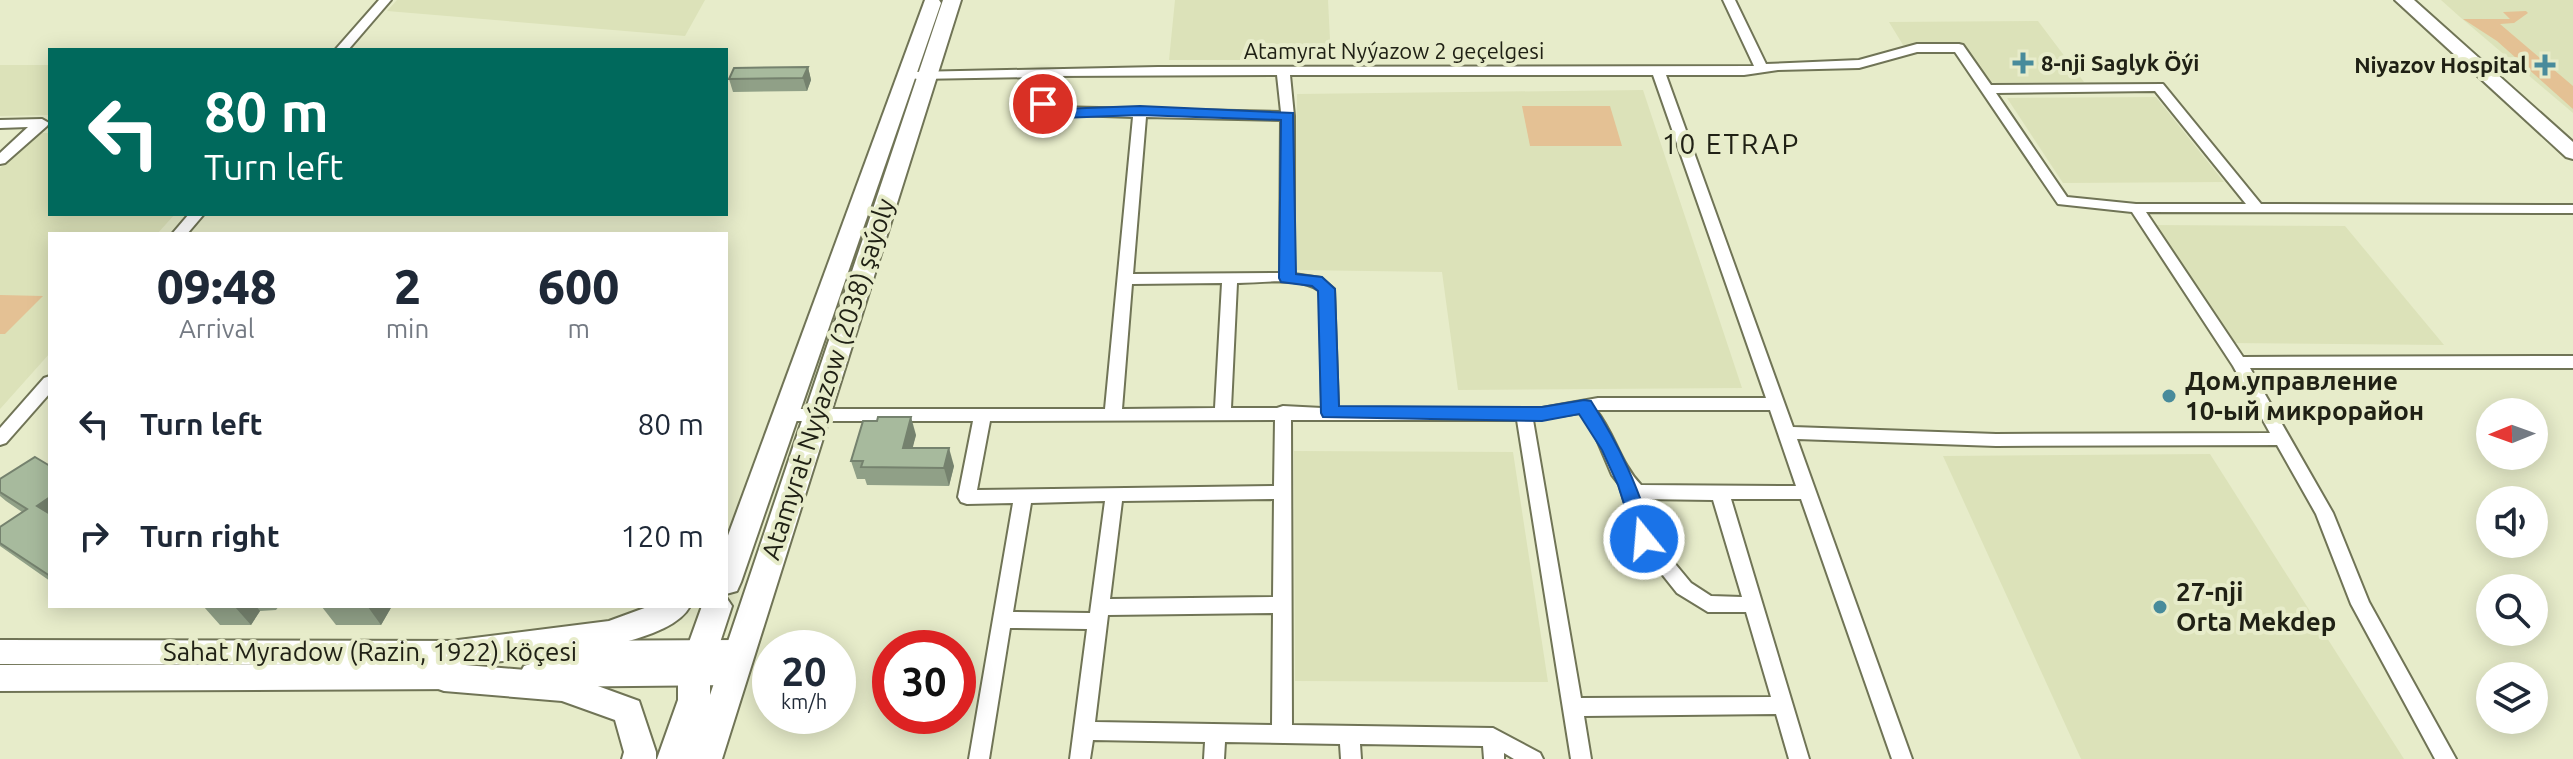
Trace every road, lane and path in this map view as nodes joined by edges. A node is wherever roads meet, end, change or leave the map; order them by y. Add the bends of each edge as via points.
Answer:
1 (385, 0) edge
2 (933, 0) edge
3 (952, 0) edge
4 (1729, 0) edge
5 (2404, 0) edge
6 (2422, 0) edge
7 (343, 48) edge
8 (1762, 69) junction
9 (1283, 71) junction
10 (1658, 71) junction
11 (1047, 72) junction
12 (917, 75) junction
13 (1987, 89) junction
14 (1140, 111) junction
15 (1288, 116) junction
16 (45, 123) edge
17 (0, 124) edge
18 (2573, 134) edge
19 (2573, 153) edge
20 (0, 160) edge
21 (2256, 207) junction
22 (2136, 208) junction
23 (2573, 209) edge
24 (195, 216) edge
25 (181, 232) edge
26 (1287, 278) junction
27 (1125, 279) junction
28 (1230, 279) junction
29 (2573, 362) edge
30 (2239, 363) junction
31 (48, 384) edge
32 (1775, 404) junction
33 (1584, 406) junction
34 (1283, 412) junction
35 (1113, 413) junction
36 (1223, 413) junction
37 (1330, 413) junction
38 (983, 414) junction
39 (1524, 414) junction
40 (786, 415) junction
41 (817, 415) junction
42 (1788, 433) junction
43 (0, 439) edge
44 (2282, 439) junction
45 (1627, 485) junction
46 (1283, 492) junction
47 (1809, 492) junction
48 (1720, 493) junction
49 (1023, 496) junction
50 (1114, 496) junction
51 (728, 543) edge
52 (728, 576) edge
53 (1284, 605) junction
54 (1753, 605) junction
55 (672, 608) edge
56 (716, 608) edge
57 (1100, 614) junction
58 (1003, 620) junction
59 (0, 652) edge
60 (697, 662) junction
61 (736, 663) junction
62 (451, 665) junction
63 (0, 678) edge
64 (1783, 705) junction
65 (1573, 707) junction
66 (1084, 731) junction
67 (1215, 733) junction
68 (1282, 733) junction
69 (1349, 736) junction
70 (1493, 737) junction
71 (639, 759) edge
72 (674, 759) edge
73 (705, 759) edge
74 (979, 759) edge
75 (1080, 759) edge
76 (1214, 759) edge
77 (1351, 759) edge
78 (1494, 759) edge
79 (1533, 759) edge
80 (1581, 759) edge
81 (1799, 759) edge
82 (1902, 759) edge
83 (2446, 759) edge

1 - 7 street
2 - 12 main road, Atamyrat Nyýazow (2038) şaýoly
3 - 12 main road, Atamyrat Nyýazow (2038) şaýoly
4 - 8 street
5 - 19 main road
6 - 18 main road
8 - 10 street, Atamyrat Nyýazow 2 geçelgesi
8 - 13 street, Atamyrat Nyýazow 2 geçelgesi via 1859,64 1917,48 1959,48
9 - 10 street, Atamyrat Nyýazow 2 geçelgesi
9 - 11 street, Atamyrat Nyýazow 2 geçelgesi
9 - 15 street
10 - 32 street
11 - 12 street, Atamyrat Nyýazow 2 geçelgesi
11 - 14 street via 1043,104 1049,111
12 - 40 main road, Atamyrat Nyýazow (2038) şaýoly
12 - 41 main road, Atamyrat Nyýazow (2038) şaýoly
13 - 21 street via 2159,87
13 - 22 street via 2063,201
14 - 15 street
14 - 27 street
15 - 26 street
16 - 17 street
16 - 20 street
21 - 22 street
21 - 23 street
22 - 30 street
24 - 25 street
26 - 28 street
26 - 37 street via 1316,281 1327,289
27 - 28 street
27 - 35 street
28 - 36 street
29 - 30 street
30 - 44 street
31 - 43 street
32 - 33 street
32 - 42 street
33 - 39 street
33 - 45 street via 1599,425
34 - 36 street
34 - 37 street
34 - 46 street
35 - 36 street
35 - 38 street
37 - 39 street
38 - 41 street
38 - 49 street via 967,497
39 - 65 street
40 - 41 street
40 - 51 main road
40 - 52 main road, Atamyrat Nyýazow (2038) şaýoly
41 - 61 main road, Atamyrat Nyýazow (2038) şaýoly
42 - 44 street via 1996,440
42 - 47 street
44 - 83 street via 2324,513 2360,604
45 - 48 street via 1649,494
45 - 54 street via 1644,539 1684,588 1708,604
46 - 50 street
46 - 53 street
47 - 48 street
47 - 82 street
48 - 54 street
49 - 50 street
49 - 58 street
50 - 57 street
53 - 57 street
53 - 68 street
54 - 64 street
55 - 62 main road via 649,622 609,634
56 - 60 main road
57 - 58 street
57 - 66 street
58 - 74 street
59 - 62 main road, Sahat Myradow (Razin, 1922) köçesi
60 - 61 main road
60 - 62 main road
60 - 72 main road via 694,700
61 - 73 main road, Atamyrat Nyýazow (2038) şaýoly
62 - 63 main road
62 - 71 main road via 562,687 628,711
64 - 65 street
64 - 81 street
65 - 80 street
66 - 67 street
66 - 75 street
67 - 68 street
67 - 76 street
68 - 69 street
69 - 70 street
69 - 77 street
70 - 78 street
70 - 79 street

